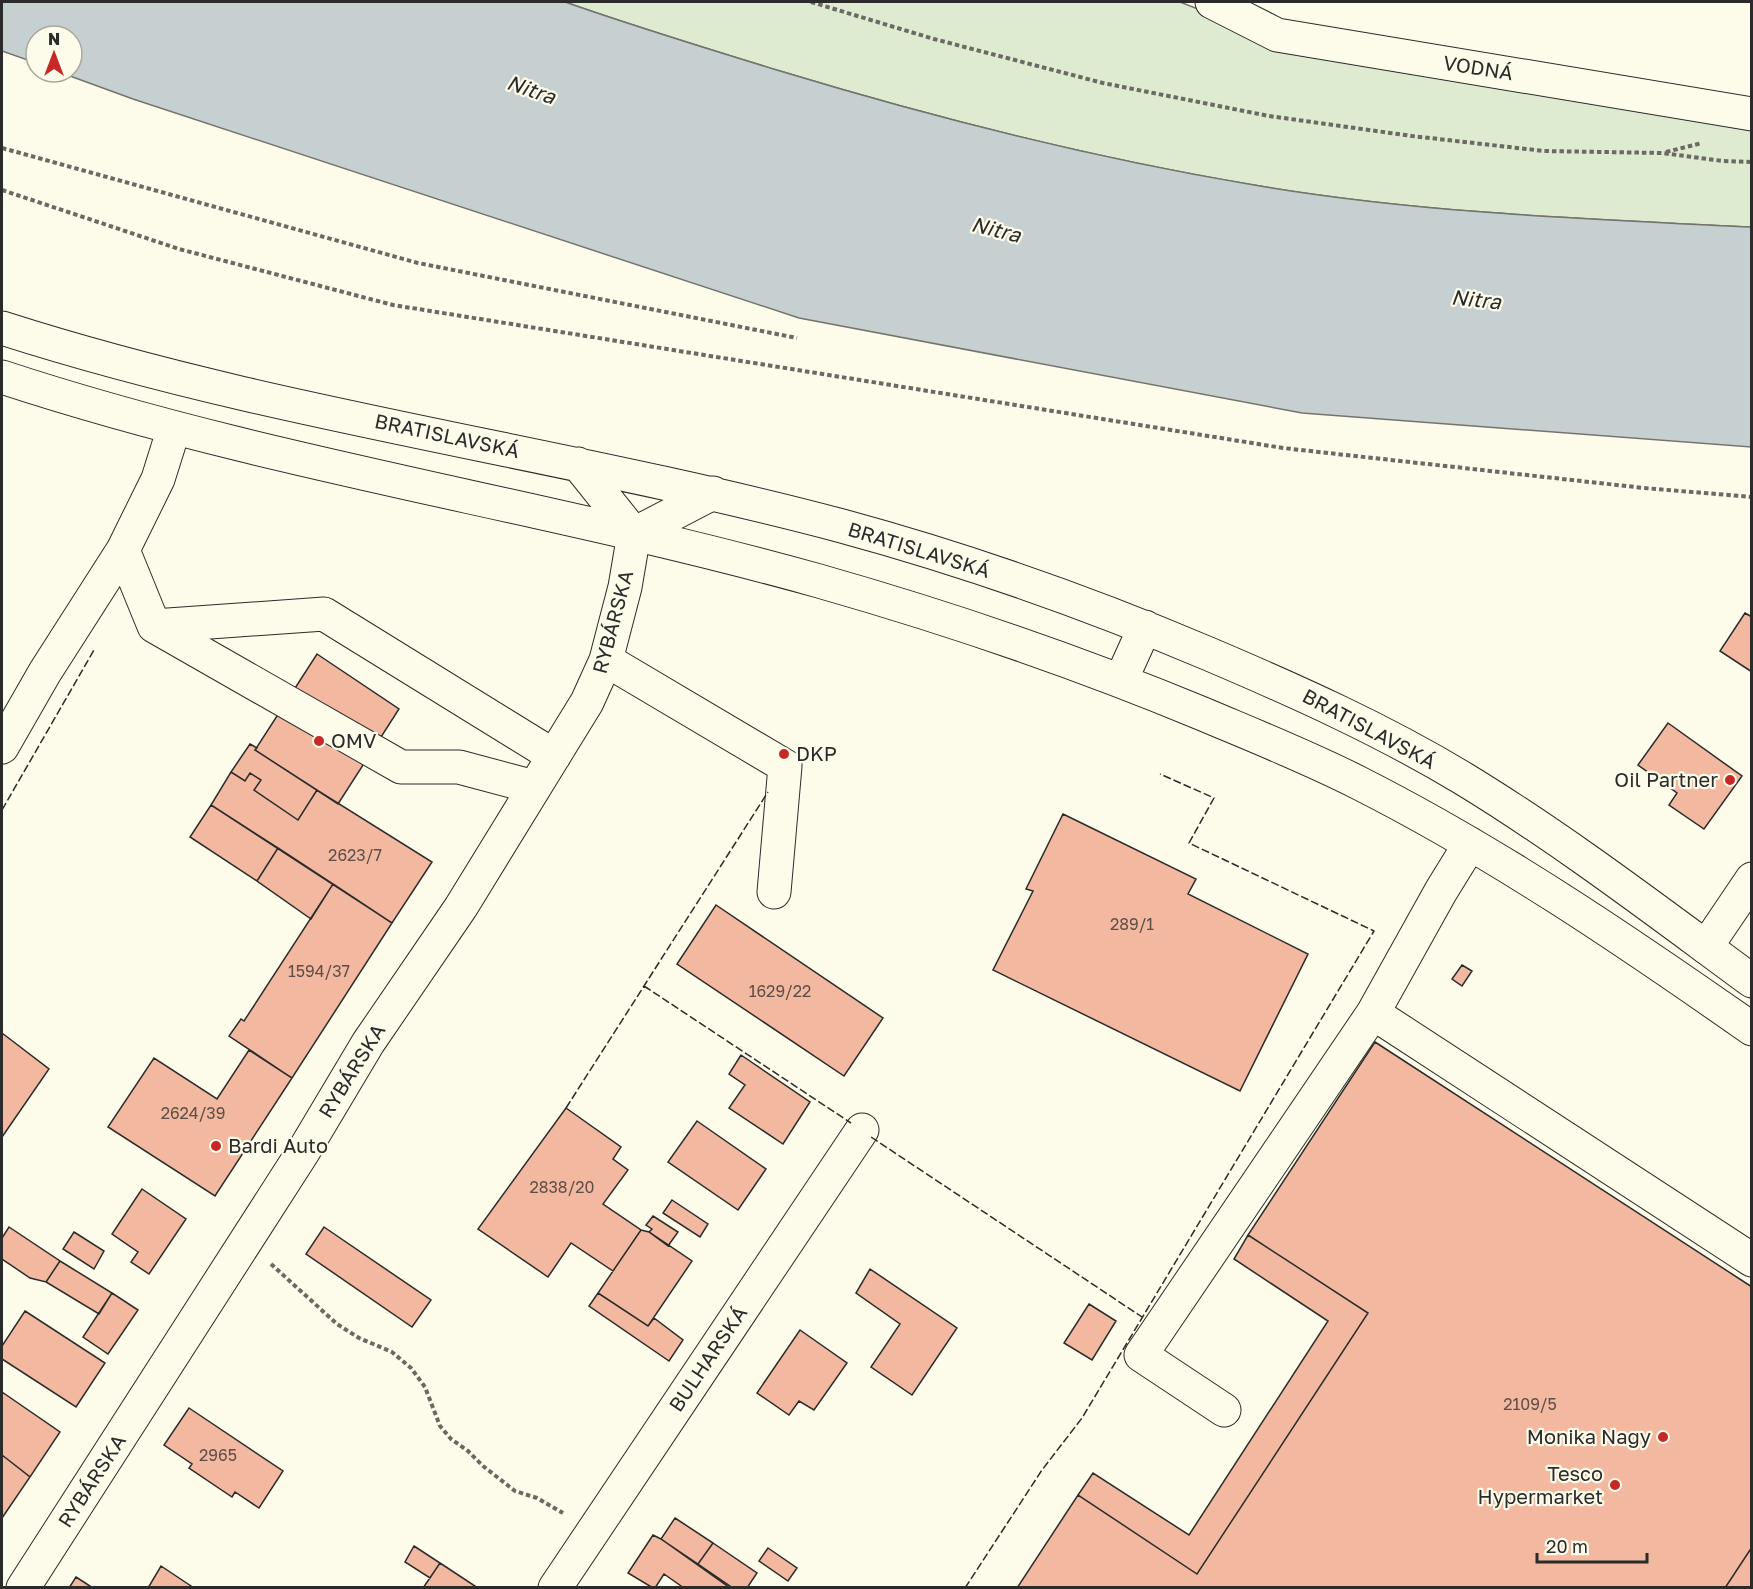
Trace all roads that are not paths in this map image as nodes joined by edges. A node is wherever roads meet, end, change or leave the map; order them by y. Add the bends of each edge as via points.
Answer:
1 (1212, 2) edge
2 (1752, 114) edge
3 (2, 328) edge
4 (2, 377) edge
5 (185, 381) junction
6 (174, 428) junction
7 (578, 464) junction
8 (713, 493) junction
9 (634, 534) junction
10 (123, 550) junction
11 (154, 626) junction
12 (1145, 627) junction
13 (606, 660) junction
14 (1121, 680) junction
15 (2, 747) edge
16 (554, 756) junction
17 (534, 788) junction
18 (1470, 844) junction
19 (1752, 879) edge
20 (774, 892) dead end
21 (1706, 947) junction
22 (1752, 981) edge
23 (1373, 1013) junction
24 (1752, 1029) edge
25 (862, 1130) dead end
26 (1752, 1260) edge
27 (1224, 1410) dead end
28 (22, 1587) edge
29 (555, 1587) edge

1 - 2 main road, VODNÁ via 1277,35
3 - 5 main road, BRATISLAVSKÁ
4 - 6 main road
5 - 6 main road
5 - 7 main road, BRATISLAVSKÁ
6 - 9 main road
6 - 10 main road via 158,479
7 - 8 main road, BRATISLAVSKÁ
7 - 9 main road
8 - 9 main road
8 - 12 main road, BRATISLAVSKÁ via 951,558
9 - 13 main road, RYBÁRSKA
9 - 14 main road via 818,581 1017,642
10 - 11 main road
10 - 15 main road
11 - 16 main road via 324,614
11 - 17 main road via 400,767 459,767
12 - 14 main road
12 - 21 main road, BRATISLAVSKÁ via 1302,693 1465,780
13 - 16 main road, RYBÁRSKA via 587,702
13 - 20 main road via 785,766
14 - 18 main road via 1358,783
16 - 17 main road, RYBÁRSKA
17 - 28 main road, RYBÁRSKA
18 - 23 main road
18 - 24 main road via 1605,927
19 - 21 main road
21 - 22 main road, BRATISLAVSKÁ
23 - 26 main road
23 - 27 main road via 1141,1355
25 - 29 main road, BULHARSKÁ

